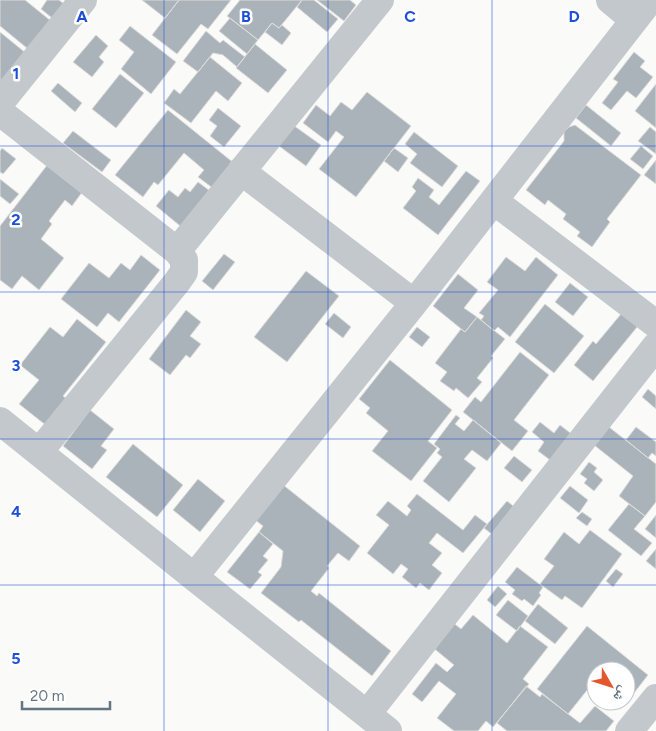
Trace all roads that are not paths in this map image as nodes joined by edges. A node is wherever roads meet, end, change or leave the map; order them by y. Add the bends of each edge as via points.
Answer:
1 (83, 0) edge
2 (380, 0) edge
3 (610, 0) edge
4 (642, 10) edge
5 (0, 103) edge
6 (0, 112) edge
7 (241, 171) junction
8 (494, 201) junction
9 (177, 251) junction
10 (414, 303) junction
11 (656, 324) edge
12 (656, 346) edge
13 (0, 420) edge
14 (39, 452) junction
15 (194, 577) junction
16 (656, 698) edge
17 (367, 714) junction
18 (388, 731) edge
19 (630, 731) edge

1 - 5 street
2 - 7 street
3 - 4 street
4 - 8 street
6 - 9 street
7 - 9 street
7 - 10 street
8 - 10 street
8 - 11 street
9 - 14 street via 184,260 184,272
10 - 15 street
12 - 17 street
13 - 14 street
14 - 15 street
15 - 17 street
16 - 19 street
17 - 18 street

